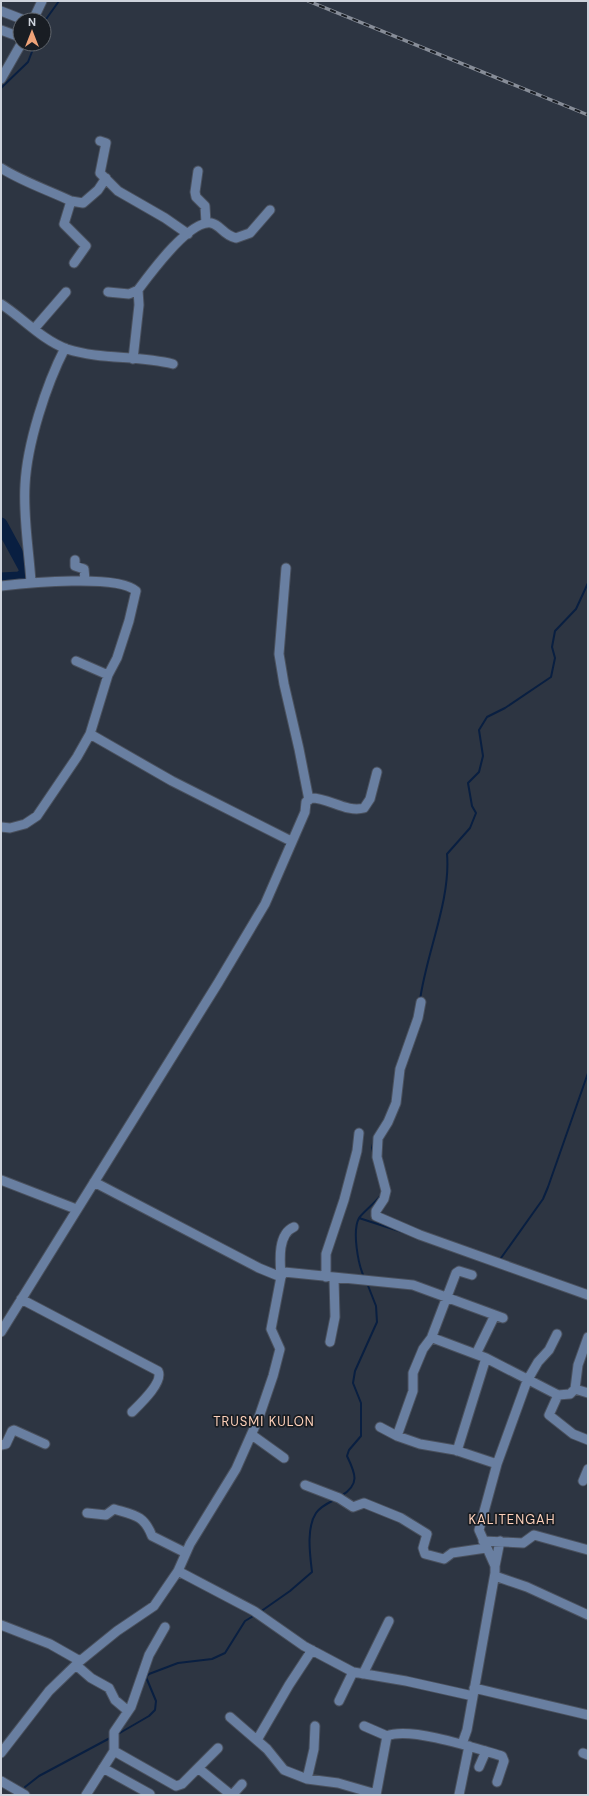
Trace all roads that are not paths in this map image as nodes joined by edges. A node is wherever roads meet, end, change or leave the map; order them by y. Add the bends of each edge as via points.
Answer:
1 (42, 1) edge
2 (1, 11) edge
3 (37, 12) edge
4 (12, 15) edge
5 (1, 30) edge
6 (12, 34) edge
7 (16, 52) edge
8 (1, 79) edge
9 (100, 141) dead end
10 (1, 168) edge
11 (198, 171) dead end
12 (106, 178) junction
13 (71, 202) junction
14 (270, 210) dead end
15 (206, 223) junction
16 (188, 234) junction
17 (74, 263) dead end
18 (138, 290) junction
19 (66, 292) dead end
20 (108, 292) dead end
21 (1, 304) edge
22 (34, 328) junction
23 (65, 348) junction
24 (133, 359) junction
25 (173, 364) dead end
26 (75, 560) dead end
27 (286, 568) dead end
28 (85, 580) junction
29 (31, 582) junction
30 (1, 586) edge
31 (76, 660) dead end
32 (108, 674) junction
33 (90, 734) junction
34 (377, 772) dead end
35 (309, 800) junction
36 (1, 827) edge
37 (291, 841) junction
38 (421, 1002) dead end
39 (359, 1133) dead end
40 (1, 1180) edge
41 (94, 1182) junction
42 (76, 1209) junction
43 (294, 1227) dead end
44 (472, 1275) dead end
45 (281, 1276) junction
46 (330, 1278) junction
47 (588, 1295) edge
48 (446, 1297) junction
49 (22, 1299) junction
50 (1, 1332) edge
51 (557, 1334) dead end
52 (432, 1337) junction
53 (588, 1337) edge
54 (330, 1342) dead end
55 (476, 1354) junction
56 (486, 1358) junction
57 (527, 1381) junction
58 (575, 1389) junction
59 (588, 1393) edge
60 (558, 1395) junction
61 (132, 1412) dead end
62 (380, 1427) dead end
63 (252, 1435) junction
64 (397, 1436) junction
65 (588, 1440) edge
66 (45, 1444) dead end
67 (1, 1445) edge
68 (457, 1451) junction
69 (284, 1458) dead end
70 (497, 1464) junction
71 (588, 1469) edge
72 (583, 1481) dead end
73 (305, 1485) dead end
74 (87, 1513) dead end
75 (500, 1541) junction
76 (485, 1544) junction
77 (588, 1550) edge
78 (186, 1553) junction
79 (495, 1566) junction
80 (178, 1571) junction
81 (495, 1576) junction
82 (588, 1615) edge
83 (389, 1621) dead end
84 (1, 1625) edge
85 (165, 1627) dead end
86 (312, 1650) junction
87 (78, 1663) junction
88 (353, 1672) junction
89 (363, 1674) junction
90 (473, 1692) junction
91 (339, 1701) dead end
92 (128, 1711) junction
93 (588, 1715) edge
94 (230, 1717) dead end
95 (315, 1726) dead end
96 (364, 1726) dead end
97 (387, 1736) junction
98 (257, 1740) junction
99 (466, 1745) junction
100 (113, 1748) junction
101 (218, 1748) dead end
102 (486, 1751) junction
103 (1, 1753) edge
104 (480, 1767) dead end
105 (103, 1768) junction
106 (198, 1768) junction
107 (307, 1779) junction
108 (1, 1780) edge
109 (497, 1782) dead end
110 (242, 1784) dead end
111 (23, 1794) edge
112 (150, 1794) edge
113 (376, 1794) edge
114 (86, 1795) edge
115 (459, 1795) edge

1 - 3 street
2 - 4 street
5 - 6 street
7 - 8 street
9 - 12 street via 106,143 100,171
10 - 13 street via 17,178
11 - 15 street via 195,192 196,197 205,206
12 - 13 street via 89,199 83,203
12 - 16 street via 118,191
13 - 17 street via 64,224 86,246
14 - 15 street via 250,233 236,238 224,233 218,226
15 - 16 street
16 - 18 street via 166,254
18 - 20 street via 129,294
18 - 24 street via 139,305
19 - 22 street
21 - 22 street
22 - 23 street via 45,338
23 - 24 street
23 - 29 street via 30,446 25,485 25,530
24 - 25 street
26 - 28 street via 75,566 84,569
27 - 35 street via 279,654
28 - 29 street
28 - 32 street via 127,586 136,591 122,643
29 - 30 street
31 - 32 street
32 - 33 street
33 - 36 street via 37,816 25,824 10,828
33 - 37 street via 172,781
34 - 35 street via 370,799 364,808 338,805 315,798
35 - 37 street
37 - 41 street via 265,904
38 - 47 street via 400,1069 396,1103 378,1138 377,1157 386,1191 376,1210 376,1216 420,1235
39 - 46 street via 344,1200 326,1254
40 - 42 street
41 - 42 street
41 - 45 street via 259,1268
42 - 49 street
43 - 45 street via 287,1231 283,1241
44 - 48 street via 459,1271 456,1273
45 - 46 street via 288,1272
45 - 63 street via 271,1329 280,1349
46 - 48 street via 413,1285
46 - 54 street via 335,1317
48 - 52 street
48 - 55 street via 499,1316
49 - 50 street
49 - 61 street via 158,1371 158,1378 152,1390
51 - 57 street
52 - 55 street
52 - 64 street via 423,1349 413,1373 413,1391
53 - 58 street via 578,1365
55 - 56 street
56 - 57 street
56 - 68 street
57 - 60 street
57 - 70 street
58 - 59 street
58 - 60 street via 570,1394
60 - 65 street via 549,1415 573,1434
62 - 64 street
63 - 69 street
63 - 78 street via 236,1469
64 - 68 street via 420,1444
66 - 67 street via 14,1430 6,1444
68 - 70 street
70 - 76 street via 479,1530
71 - 72 street
73 - 76 street via 353,1507 367,1504 425,1532 427,1536 423,1552 431,1556 444,1559 450,1553
74 - 78 street via 106,1515 114,1509 138,1516 148,1526 152,1536
75 - 76 street
75 - 77 street via 523,1543 534,1535
75 - 79 street
76 - 79 street
78 - 80 street
79 - 81 street
80 - 86 street via 257,1613
80 - 87 street via 154,1606 117,1631
81 - 82 street via 527,1587
81 - 90 street
83 - 89 street
84 - 87 street via 50,1644
85 - 92 street via 149,1655
86 - 88 street
86 - 98 street via 296,1672
87 - 92 street via 91,1678 109,1688 115,1700
87 - 103 street via 49,1691
88 - 89 street
88 - 91 street
89 - 90 street
90 - 93 street
90 - 99 street
92 - 100 street via 114,1734
94 - 98 street
95 - 107 street via 314,1749
96 - 97 street
97 - 99 street via 420,1736
97 - 113 street
98 - 107 street via 268,1749 284,1770
99 - 102 street
99 - 115 street
100 - 105 street
100 - 106 street via 176,1786 182,1784
101 - 106 street
102 - 104 street
102 - 109 street via 503,1758
105 - 112 street
105 - 114 street
106 - 110 street via 230,1794
107 - 113 street via 338,1783
108 - 111 street

